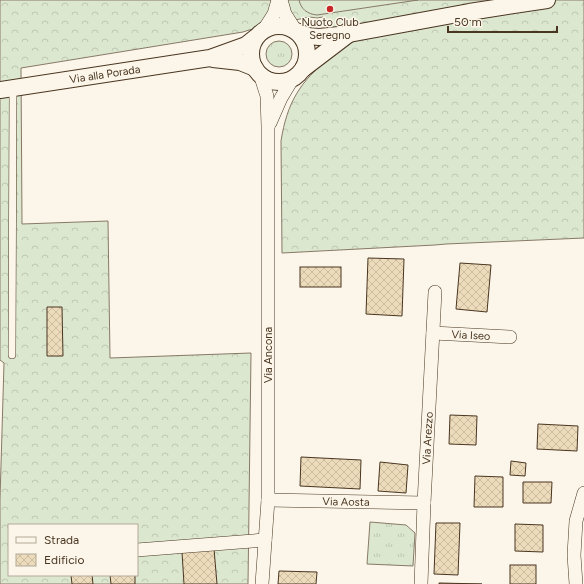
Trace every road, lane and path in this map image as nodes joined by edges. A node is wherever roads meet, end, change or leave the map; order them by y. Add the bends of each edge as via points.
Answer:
1 (279, 0) edge
2 (548, 0) edge
3 (296, 31) junction
4 (260, 34) junction
5 (348, 34) junction
6 (210, 58) junction
7 (257, 71) junction
8 (298, 73) junction
9 (6, 89) edge
10 (268, 126) junction
11 (435, 292) dead end
12 (433, 333) junction
13 (510, 337) dead end
14 (12, 356) dead end
15 (584, 493) edge
16 (268, 500) junction
17 (424, 503) junction
18 (265, 540) junction
19 (138, 550) edge
20 (262, 584) edge
21 (421, 584) edge
22 (576, 584) edge

1 - 3 street
1 - 4 street via 274,14
2 - 5 street
3 - 4 street via 280,25 271,26
3 - 5 street via 308,36
3 - 8 street via 307,49 306,63
4 - 6 street, Via alla Porada via 246,45
4 - 7 street via 252,45 251,53
5 - 8 street
6 - 7 street, Via alla Porada via 240,62
6 - 9 street, Via alla Porada
7 - 8 street via 266,79 273,81 287,81
7 - 10 street, Via Ancona via 267,96
8 - 10 street, Via Ancona
9 - 14 lane
10 - 16 street, Via Ancona
11 - 12 street, Via Arezzo
12 - 13 street, Via Iseo
12 - 17 street, Via Arezzo
15 - 22 street via 576,521
16 - 17 street, Via Aosta
16 - 18 street, Via Ancona
17 - 21 street, Via Arezzo
18 - 19 street
18 - 20 street, Via Ancona

